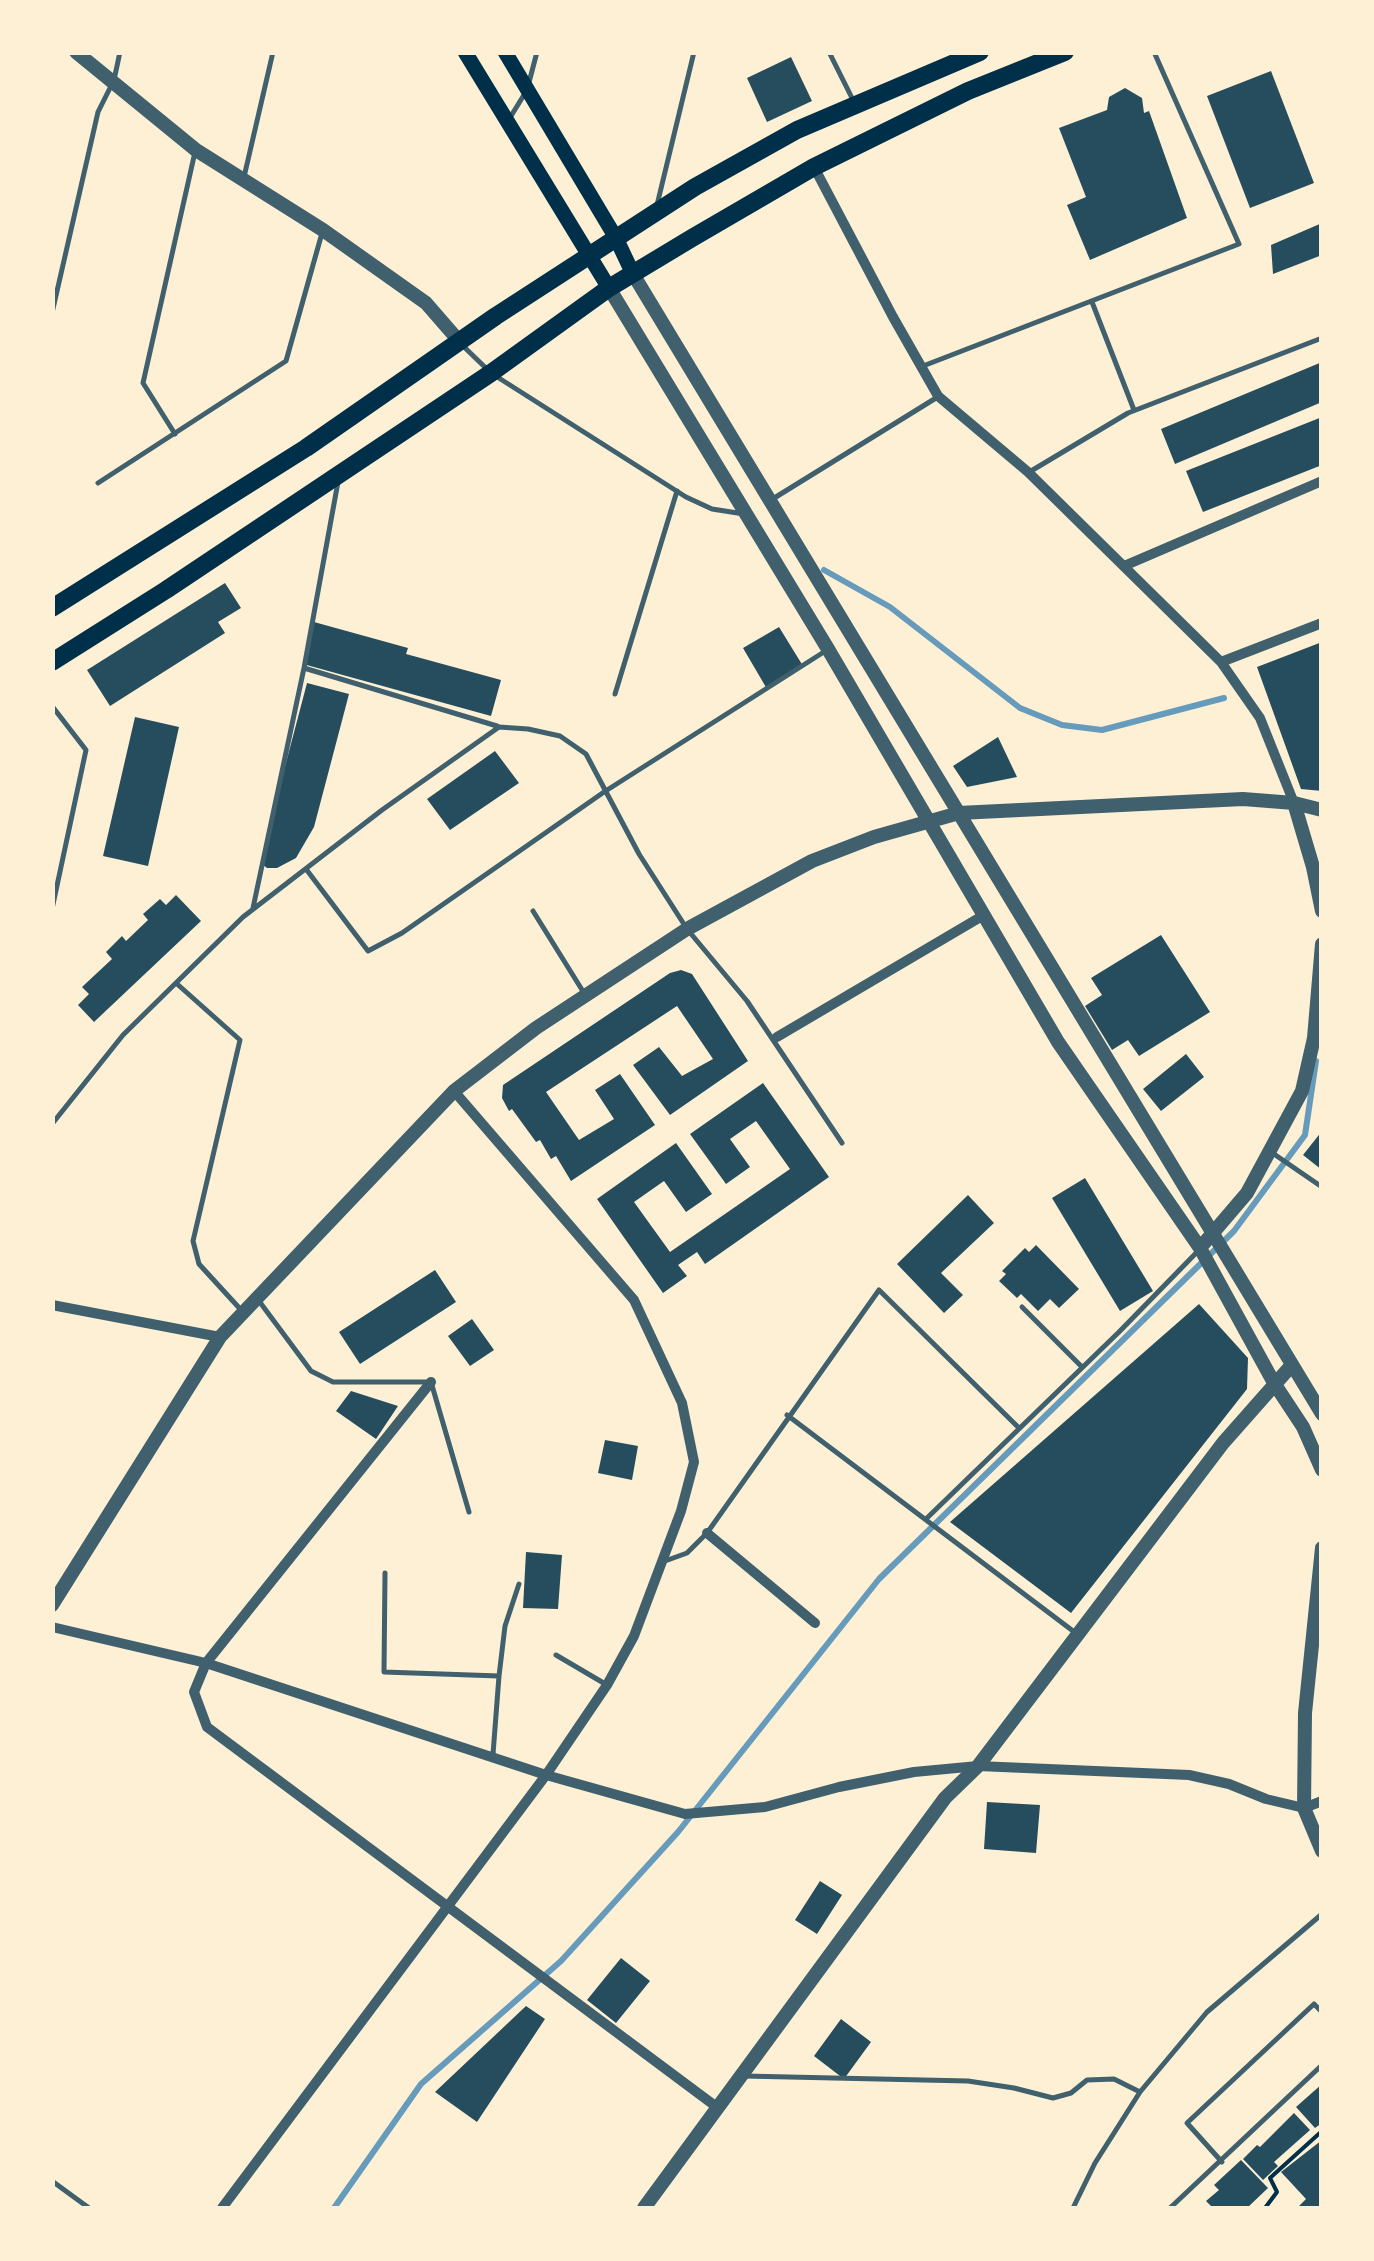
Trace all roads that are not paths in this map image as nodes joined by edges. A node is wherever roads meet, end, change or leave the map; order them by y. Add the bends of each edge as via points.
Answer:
1 (76, 52) edge
2 (120, 52) edge
3 (273, 52) edge
4 (465, 52) edge
5 (505, 52) edge
6 (537, 52) edge
7 (694, 52) edge
8 (829, 52) edge
9 (980, 52) edge
10 (1065, 52) edge
11 (1154, 52) edge
12 (945, 59) edge
13 (114, 80) junction
14 (527, 90) junction
15 (855, 104) junction
16 (506, 123) junction
17 (196, 150) junction
18 (814, 167) junction
19 (244, 180) junction
20 (655, 213) junction
21 (323, 230) junction
22 (616, 238) junction
23 (590, 256) junction
24 (634, 274) junction
25 (609, 288) junction
26 (1092, 302) junction
27 (52, 313) edge
28 (1322, 338) edge
29 (459, 342) junction
30 (920, 368) junction
31 (490, 373) junction
32 (938, 396) junction
33 (1134, 410) junction
34 (174, 434) junction
35 (1028, 472) junction
36 (339, 474) junction
37 (1322, 481) edge
38 (98, 483) dead end
39 (677, 490) junction
40 (771, 500) junction
41 (744, 514) junction
42 (1124, 566) junction
43 (52, 608) edge
44 (1322, 623) edge
45 (828, 649) junction
46 (52, 662) edge
47 (1221, 662) junction
48 (304, 668) junction
49 (615, 694) dead end
50 (52, 706) edge
51 (499, 727) junction
52 (604, 792) junction
53 (1294, 803) junction
54 (1322, 810) edge
55 (960, 813) junction
56 (930, 822) junction
57 (306, 869) junction
58 (52, 909) edge
59 (252, 911) junction
60 (534, 911) dead end
61 (1322, 911) edge
62 (984, 915) junction
63 (686, 929) junction
64 (1322, 944) edge
65 (176, 983) junction
66 (586, 995) junction
67 (776, 1037) dead end
68 (454, 1091) junction
69 (52, 1124) edge
70 (842, 1143) dead end
71 (1272, 1153) junction
72 (1322, 1187) edge
73 (1215, 1233) junction
74 (1200, 1248) junction
75 (257, 1299) junction
76 (52, 1306) edge
77 (1022, 1306) dead end
78 (244, 1313) junction
79 (220, 1337) junction
80 (1291, 1366) junction
81 (1082, 1367) junction
82 (432, 1382) junction
83 (1274, 1382) junction
84 (1322, 1414) edge
85 (787, 1416) junction
86 (1020, 1428) junction
87 (1322, 1470) edge
88 (470, 1512) dead end
89 (927, 1518) junction
90 (707, 1533) junction
91 (1322, 1548) edge
92 (662, 1562) junction
93 (385, 1573) dead end
94 (520, 1584) dead end
95 (52, 1605) edge
96 (814, 1623) dead end
97 (52, 1627) edge
98 (1080, 1636) junction
99 (556, 1655) dead end
100 (206, 1664) junction
101 (498, 1676) junction
102 (607, 1684) junction
103 (493, 1758) junction
104 (978, 1766) junction
105 (546, 1775) junction
106 (1322, 1800) edge
107 (1304, 1808) junction
108 (1322, 1851) edge
109 (448, 1907) junction
110 (1322, 1914) edge
111 (1322, 2012) edge
112 (1322, 2065) edge
113 (744, 2076) junction
114 (1140, 2092) junction
115 (718, 2108) junction
116 (1222, 2162) junction
117 (52, 2182) edge
118 (89, 2208) edge
119 (222, 2208) edge
120 (644, 2208) edge
121 (1074, 2208) edge
122 (1170, 2208) edge

1 - 13 street
2 - 13 lane
3 - 19 lane
4 - 16 main road
5 - 14 main road
6 - 14 lane
7 - 20 lane
8 - 15 lane
9 - 12 main road
10 - 18 main road
11 - 26 lane via 1238,244
12 - 15 main road
13 - 17 street
13 - 27 lane via 98,112
14 - 16 lane
14 - 22 main road
15 - 20 main road
16 - 23 main road
17 - 19 street
17 - 34 lane via 143,383
18 - 24 main road
18 - 30 street
19 - 21 street
20 - 22 main road
21 - 29 street via 426,303
21 - 34 lane via 286,361
22 - 23 main road
22 - 24 main road
23 - 25 main road
23 - 29 main road
24 - 25 main road
24 - 40 street
25 - 31 main road
25 - 41 street
26 - 30 lane
26 - 33 lane
28 - 33 lane
29 - 31 lane
29 - 43 main road via 306,448
30 - 32 street
31 - 36 main road
31 - 39 lane
32 - 35 street
32 - 40 lane
33 - 35 lane
34 - 38 lane
35 - 42 street
36 - 46 main road
36 - 48 lane
37 - 42 street
39 - 41 lane via 712,509
39 - 49 lane
40 - 55 street
41 - 45 street
42 - 47 street
44 - 47 street
45 - 52 lane
45 - 56 street
47 - 53 street via 1260,718
48 - 51 lane
48 - 59 lane
50 - 58 lane via 86,750
51 - 52 lane via 560,736 586,754
51 - 57 lane
52 - 57 lane via 368,950
52 - 63 lane
53 - 54 street
53 - 55 street
53 - 61 street
55 - 56 street
55 - 73 street
56 - 62 street
56 - 63 street via 812,861
57 - 59 lane
59 - 65 lane
60 - 66 lane
62 - 67 street
62 - 74 street via 1058,1042
63 - 66 street
63 - 70 lane via 746,1001
64 - 71 street via 1302,1091
65 - 69 lane via 122,1036
65 - 78 lane via 240,1040 193,1241 199,1264
66 - 68 street
68 - 75 street
68 - 92 street via 634,1300 656,1342 682,1403 694,1462
71 - 72 lane
71 - 73 street
73 - 74 street
73 - 80 street
74 - 81 lane
74 - 83 street
75 - 78 street
75 - 82 lane via 310,1371 333,1382
76 - 79 street
77 - 81 lane
78 - 79 street
79 - 95 street
80 - 83 street
80 - 84 street
81 - 86 lane
82 - 88 lane
82 - 100 street
83 - 87 street
83 - 98 street
85 - 86 lane via 879,1290
85 - 89 lane
85 - 90 lane
86 - 89 lane
89 - 98 lane
90 - 92 lane via 686,1553
90 - 96 street
91 - 107 street via 1305,1713
92 - 102 street
93 - 101 lane via 384,1672
94 - 101 lane via 504,1626
97 - 100 street
98 - 104 street
99 - 102 lane
100 - 103 street
100 - 109 street via 194,1692 208,1726
101 - 103 lane
102 - 105 street
103 - 105 street
104 - 105 street via 839,1786 764,1807 685,1814
104 - 107 street via 1188,1775
104 - 113 street via 945,1798
105 - 109 street
106 - 107 street
107 - 108 street
109 - 115 street
109 - 119 street
110 - 114 lane via 1207,2012
111 - 116 lane via 1314,2004 1187,2123
112 - 116 lane
113 - 114 lane via 968,2081 1053,2098 1087,2080 1114,2080
113 - 115 street
114 - 121 lane
115 - 120 street
116 - 122 lane
117 - 118 lane

